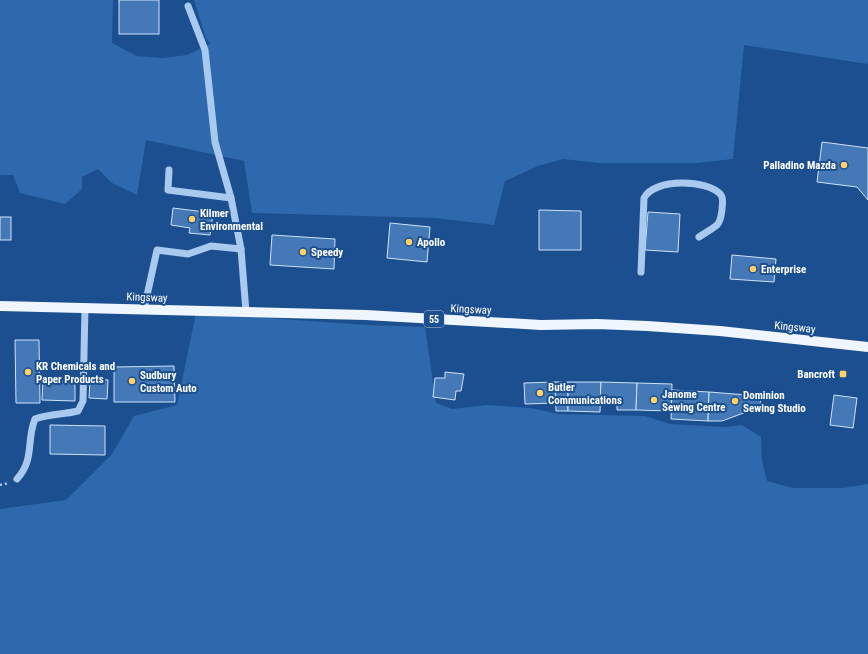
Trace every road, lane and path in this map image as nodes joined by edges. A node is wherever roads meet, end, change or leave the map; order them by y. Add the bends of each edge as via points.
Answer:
1 (188, 6) dead end
2 (169, 170) dead end
3 (231, 198) junction
4 (699, 237) dead end
5 (241, 249) junction
6 (641, 272) dead end
7 (0, 306) edge
8 (85, 307) junction
9 (144, 309) junction
10 (246, 312) junction
11 (868, 347) edge
12 (17, 479) dead end

1 - 3 lane via 205,50 215,142
2 - 3 lane via 168,190
3 - 5 lane
4 - 6 lane via 718,224 723,202 720,195 709,187 673,182 650,191 644,198
5 - 9 lane via 211,246 188,254 158,250
5 - 10 lane
7 - 8 main road, Kingsway / 55
8 - 9 main road, Kingsway / 55
8 - 12 lane via 83,401 78,411 49,414 35,419 31,430 30,456 25,470
9 - 10 main road, Kingsway / 55
10 - 11 main road, Kingsway / 55 via 366,315 540,325 647,326

